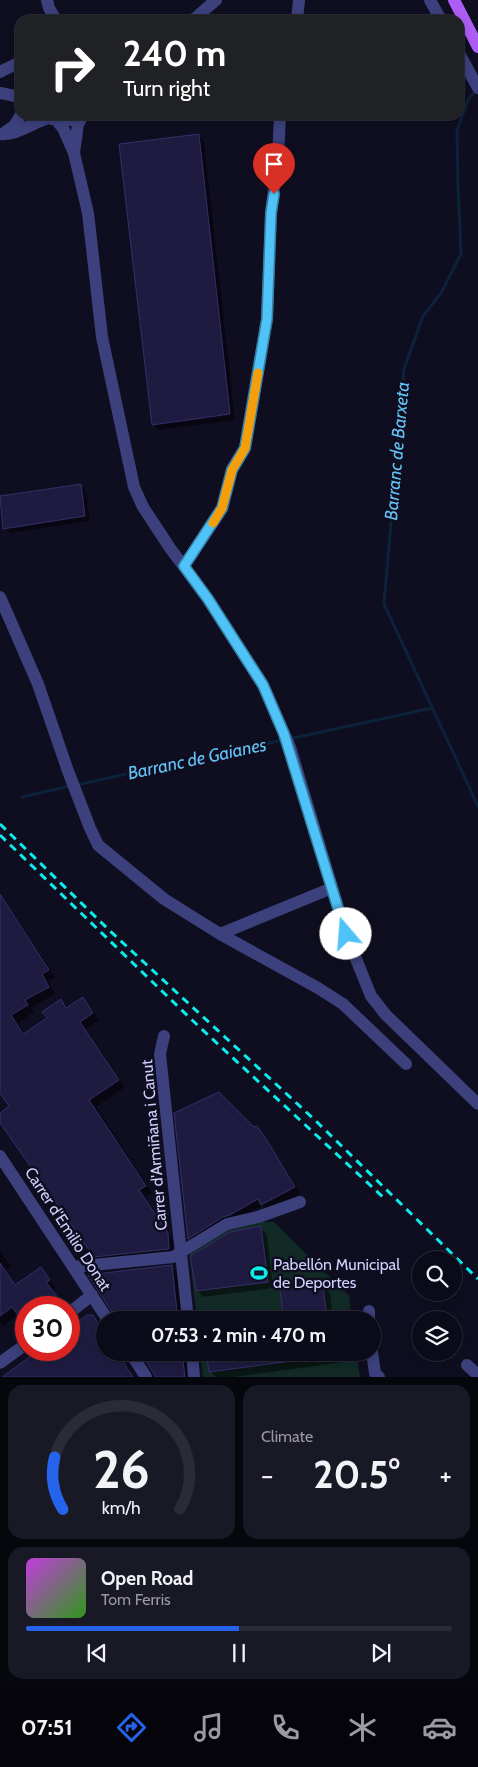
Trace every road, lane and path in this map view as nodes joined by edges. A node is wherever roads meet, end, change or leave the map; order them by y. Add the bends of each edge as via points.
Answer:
1 (216, 0) edge
2 (299, 0) edge
3 (430, 0) edge
4 (454, 2) edge
5 (199, 15) edge
6 (298, 15) edge
7 (438, 15) edge
8 (461, 15) edge
9 (464, 21) edge
10 (478, 47) edge
11 (464, 62) edge
12 (15, 64) edge
13 (0, 72) edge
14 (478, 88) edge
15 (0, 93) edge
16 (15, 96) edge
17 (18, 120) edge
18 (40, 120) edge
19 (53, 120) edge
20 (80, 120) edge
21 (280, 120) edge
22 (1, 134) edge
23 (74, 153) junction
24 (184, 566) junction
25 (0, 597) edge
26 (332, 888) junction
27 (220, 934) junction
28 (164, 1036) dead end
29 (406, 1064) dead end
30 (478, 1104) edge
31 (0, 1156) edge
32 (4, 1172) edge
33 (300, 1202) dead end
34 (180, 1251) junction
35 (73, 1267) junction
36 (92, 1296) junction
37 (80, 1305) edge
38 (102, 1311) edge
39 (187, 1311) edge
40 (15, 1352) edge
41 (136, 1361) edge
42 (193, 1361) edge
43 (373, 1361) edge
44 (0, 1363) edge
45 (466, 1371) edge
46 (478, 1375) edge
47 (146, 1377) edge
48 (194, 1377) edge
49 (379, 1377) edge

1 - 5 street
2 - 6 street
3 - 7 street
4 - 8 main road
9 - 10 main road
11 - 14 street
12 - 13 street
15 - 16 street
17 - 22 street
18 - 22 street via 17,132
19 - 23 street via 62,128
20 - 23 street
21 - 24 street via 271,213 267,319 245,448 232,470 222,508
23 - 24 street via 88,213 102,338 129,469 143,507
24 - 26 street via 263,685 290,747
25 - 27 street via 38,684 98,845 164,899
26 - 27 street
26 - 30 street via 371,996 386,1015
27 - 29 street via 343,1004
28 - 34 street, Carrer d'Armiñana i Canut via 160,1054
31 - 32 street, Carrer d'Emilio Donat
32 - 35 street, Carrer d'Emilio Donat
33 - 34 street, Carrer d'Armiñana i Canut via 227,1224
34 - 35 street, Carrer d'Armiñana i Canut via 172,1257
34 - 39 street, Carrer d'Armiñana i Canut
35 - 36 street, Carrer d'Emilio Donat
36 - 37 street
36 - 38 street, Carrer d'Emilio Donat
40 - 44 street
41 - 47 street
42 - 48 street
43 - 49 street
45 - 46 street

